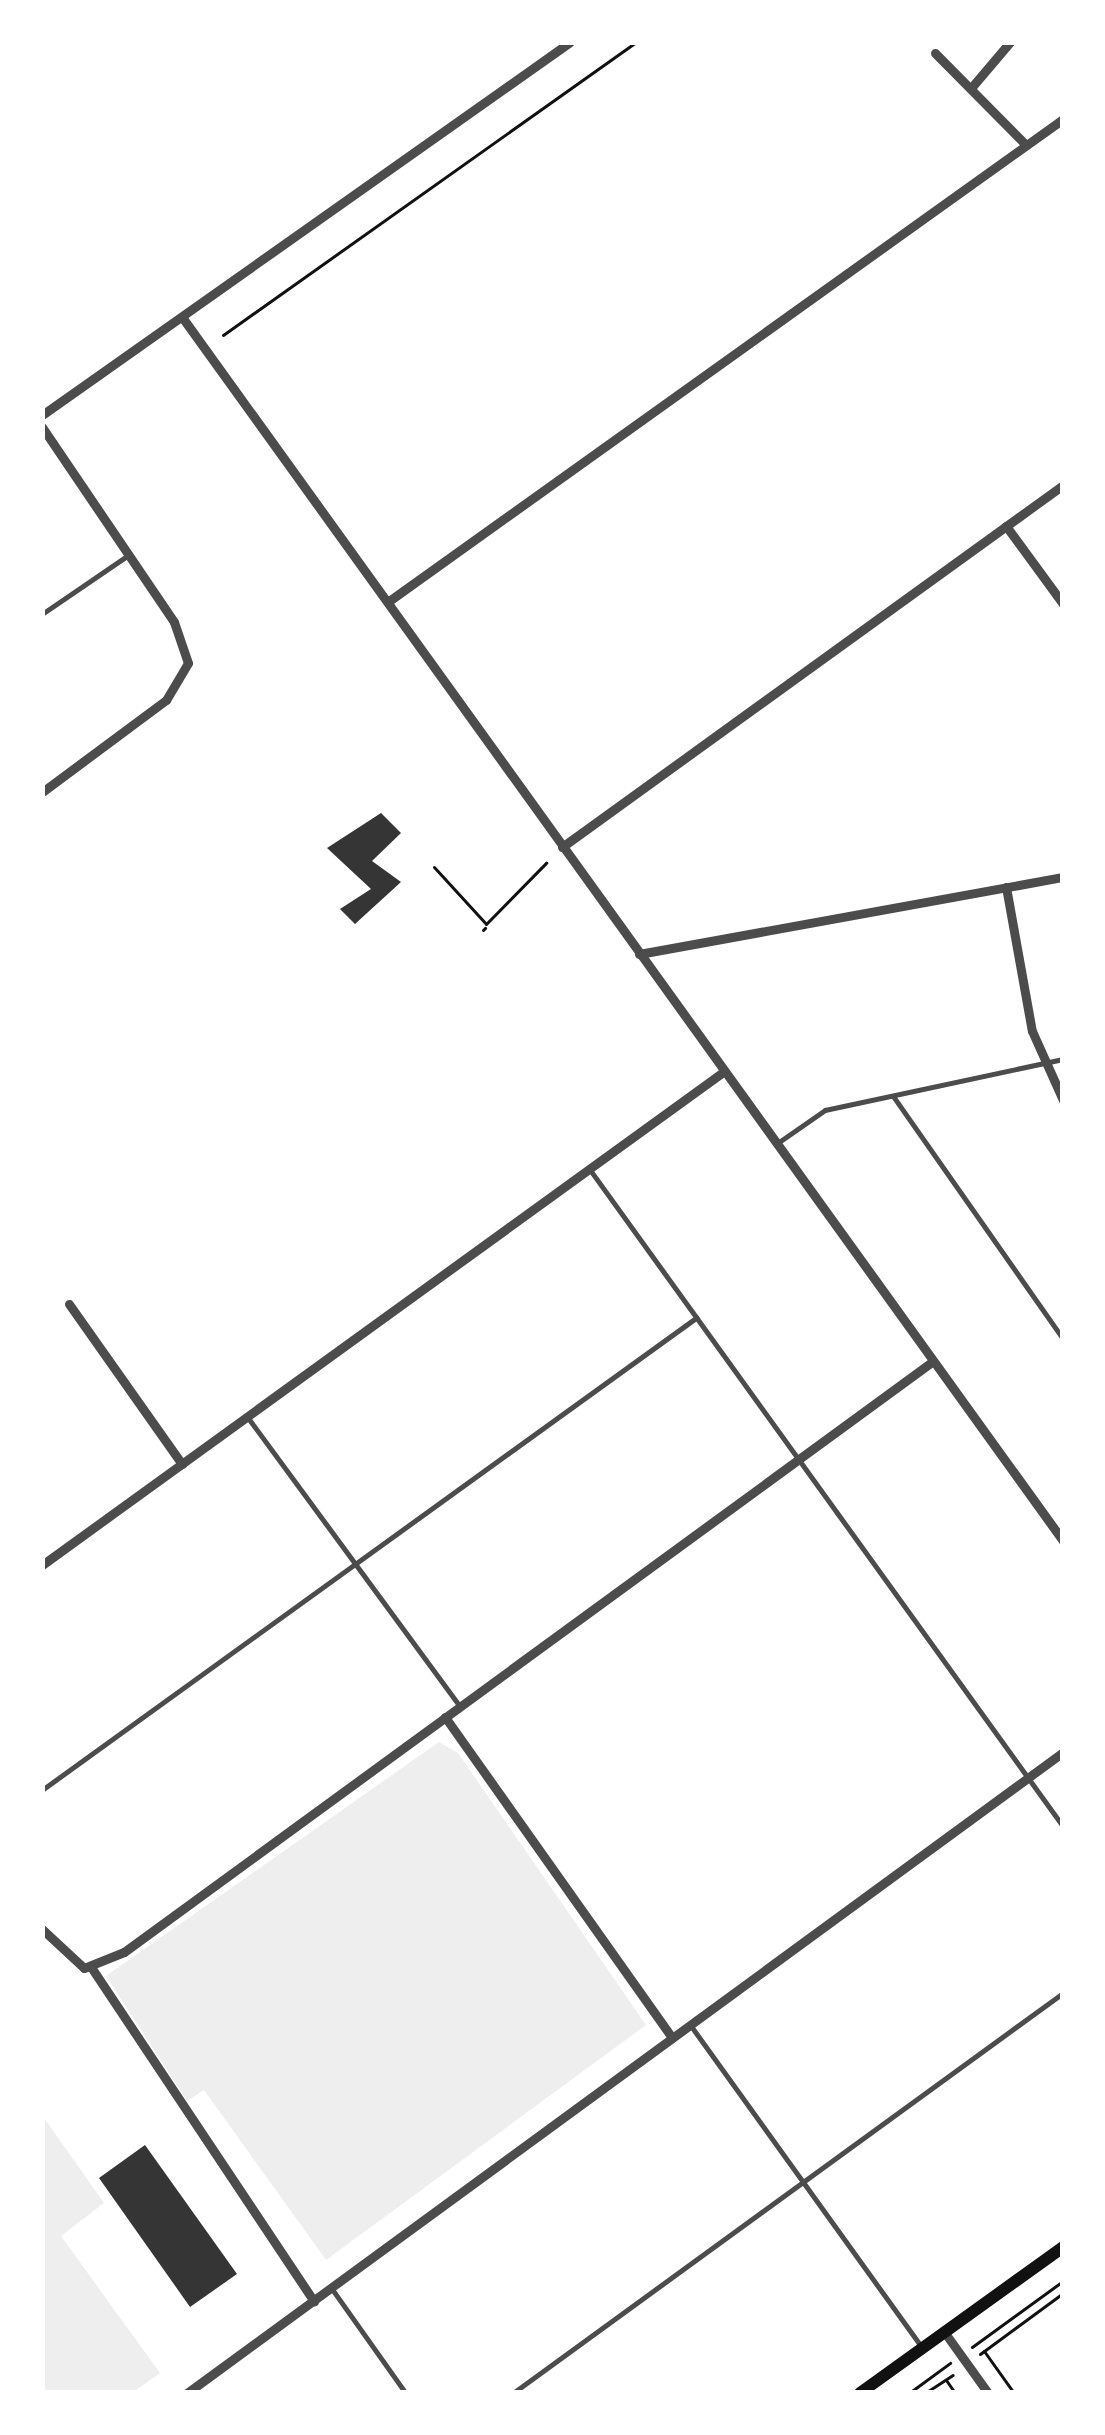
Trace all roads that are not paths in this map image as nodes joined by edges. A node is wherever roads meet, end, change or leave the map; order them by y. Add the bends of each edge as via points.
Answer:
1 (570, 42) edge
2 (1010, 42) edge
3 (935, 53) dead end
4 (971, 88) junction
5 (1063, 119) edge
6 (1026, 145) junction
7 (182, 317) junction
8 (42, 415) edge
9 (42, 427) edge
10 (1063, 485) edge
11 (1006, 526) junction
12 (129, 555) junction
13 (389, 601) junction
14 (1063, 604) edge
15 (42, 614) edge
16 (42, 792) edge
17 (562, 847) junction
18 (1063, 877) edge
19 (1006, 887) junction
20 (639, 954) junction
21 (1063, 1059) edge
22 (1041, 1063) junction
23 (723, 1072) junction
24 (892, 1095) junction
25 (1063, 1100) edge
26 (776, 1144) junction
27 (588, 1168) junction
28 (69, 1304) dead end
29 (696, 1318) junction
30 (1063, 1338) edge
31 (932, 1362) junction
32 (248, 1416) junction
33 (797, 1459) junction
34 (182, 1464) junction
35 (1063, 1541) edge
36 (354, 1560) junction
37 (42, 1565) edge
38 (460, 1706) junction
39 (445, 1717) junction
40 (1063, 1752) edge
41 (1028, 1777) junction
42 (42, 1790) edge
43 (1063, 1826) edge
44 (42, 1929) edge
45 (87, 1967) junction
46 (1063, 1993) edge
47 (690, 2025) junction
48 (672, 2038) junction
49 (803, 2181) junction
50 (1063, 2247) edge
51 (332, 2289) junction
52 (314, 2301) junction
53 (945, 2333) junction
54 (923, 2348) junction
55 (187, 2393) edge
56 (406, 2393) edge
57 (513, 2393) edge
58 (860, 2393) edge
59 (988, 2393) edge

1 - 7 street
2 - 4 street
3 - 4 street
4 - 6 street
5 - 6 street
6 - 13 street
7 - 8 street
7 - 13 street
9 - 12 street
10 - 11 street
11 - 14 street
11 - 17 street
12 - 15 lane
12 - 16 street via 183,639 185,673 166,700
13 - 17 street
17 - 20 street
18 - 19 street
19 - 20 street
19 - 22 street
20 - 23 street
21 - 22 lane
22 - 24 lane
22 - 25 street
23 - 26 street
23 - 27 street
24 - 26 lane via 825,1110
24 - 30 lane
26 - 31 street
27 - 29 lane
27 - 32 street
28 - 34 street
29 - 33 lane
29 - 36 lane
31 - 33 street
31 - 35 street
32 - 34 street
32 - 36 lane
33 - 38 street
33 - 41 lane
34 - 37 street
36 - 38 lane
36 - 42 lane
38 - 39 street
39 - 45 street
39 - 48 street
40 - 41 street
41 - 43 lane
41 - 47 street
44 - 45 street
45 - 52 street
46 - 49 lane
47 - 48 street
47 - 49 lane
48 - 51 street
49 - 54 lane
49 - 57 lane
50 - 53 main road
51 - 52 street
51 - 56 lane
52 - 55 street
53 - 54 main road
53 - 59 street
54 - 58 main road

